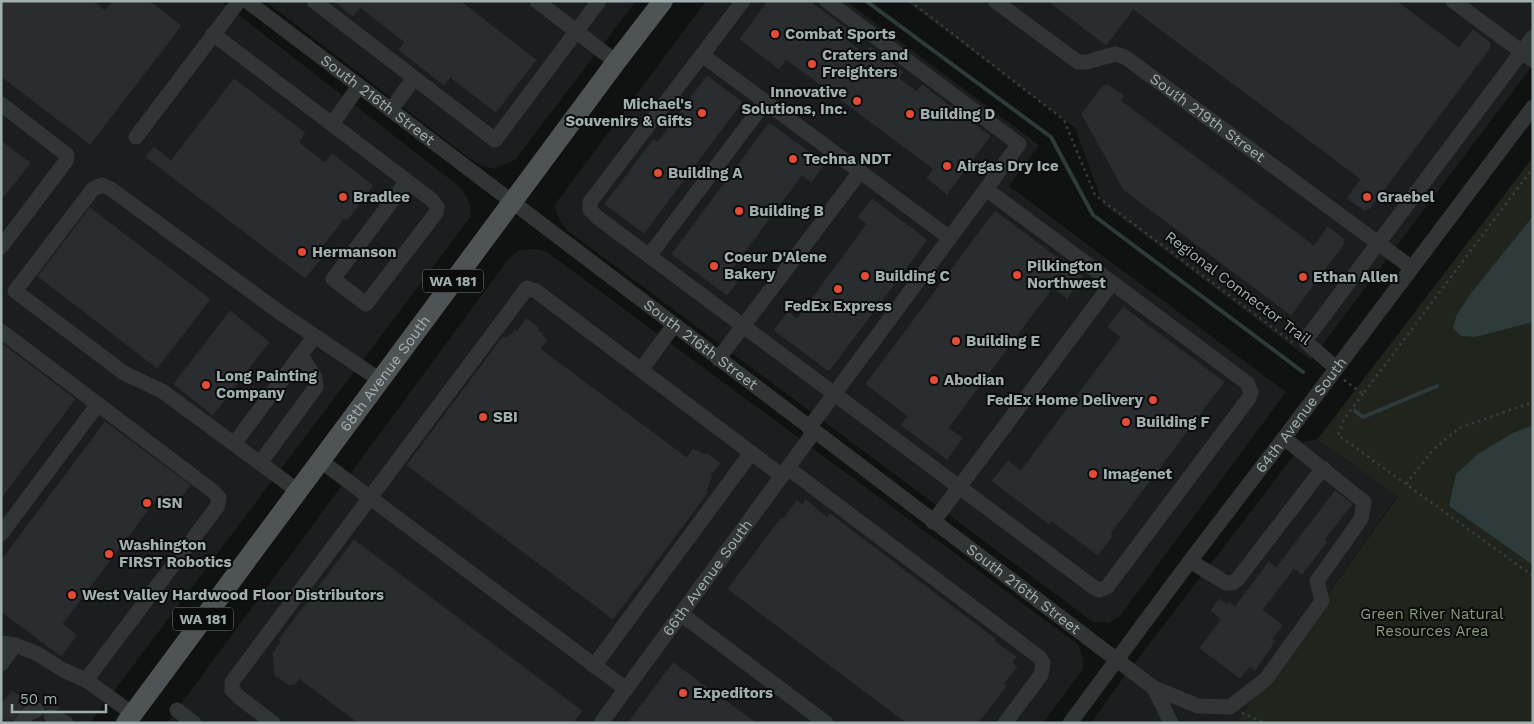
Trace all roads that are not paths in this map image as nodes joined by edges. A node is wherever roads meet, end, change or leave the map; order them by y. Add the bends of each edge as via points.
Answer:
1 (240, 1) edge
2 (247, 1) edge
3 (314, 1) edge
4 (536, 1) edge
5 (599, 1) edge
6 (663, 1) edge
7 (743, 1) edge
8 (827, 1) edge
9 (995, 1) edge
10 (1453, 1) edge
11 (576, 31) junction
12 (214, 34) junction
13 (1533, 37) edge
14 (702, 56) junction
15 (1527, 56) edge
16 (616, 62) junction
17 (414, 78) junction
18 (359, 86) junction
19 (764, 102) junction
20 (1, 104) edge
21 (1533, 107) edge
22 (391, 110) junction
23 (332, 124) junction
24 (136, 137) dead end
25 (860, 172) junction
26 (407, 181) junction
27 (986, 189) junction
28 (512, 202) junction
29 (950, 238) junction
30 (1378, 243) junction
31 (1, 247) edge
32 (649, 256) junction
33 (1412, 268) junction
34 (1112, 283) junction
35 (674, 325) junction
36 (743, 326) junction
37 (1, 331) edge
38 (314, 337) junction
39 (301, 355) junction
40 (718, 359) junction
41 (641, 370) junction
42 (1335, 370) junction
43 (380, 380) junction
44 (834, 395) junction
45 (98, 404) junction
46 (812, 430) junction
47 (1284, 438) junction
48 (234, 444) junction
49 (751, 453) junction
50 (321, 460) junction
51 (260, 463) junction
52 (1323, 468) junction
53 (785, 472) junction
54 (959, 487) junction
55 (298, 491) junction
56 (370, 498) junction
57 (933, 522) junction
58 (1, 534) edge
59 (1190, 560) junction
60 (681, 614) junction
61 (8, 644) edge
62 (1116, 660) junction
63 (1, 664) edge
64 (594, 666) junction
65 (86, 680) junction
66 (1154, 688) junction
67 (626, 689) junction
68 (36, 710) dead end
69 (176, 710) dead end
70 (130, 718) edge
71 (21, 723) edge
72 (194, 723) edge
73 (273, 723) edge
74 (601, 723) edge
75 (826, 723) edge
76 (1005, 723) edge
77 (1070, 723) edge
78 (1171, 723) edge

1 - 12 street
2 - 18 street, South 216th Street
3 - 17 street
4 - 11 street
5 - 11 street
6 - 16 main road, 68th Avenue South / WA 181
7 - 14 street
8 - 27 street, 66th Avenue South via 1019,144
9 - 30 street, South 219th Street via 1078,62 1115,54 1126,57
10 - 15 street
11 - 16 street
11 - 17 street via 495,140
12 - 23 street
12 - 24 street
13 - 15 street
14 - 19 street
14 - 32 street via 590,202 590,210 597,217
15 - 30 street
16 - 28 main road, 68th Avenue South / WA 181
17 - 22 street
18 - 22 street, South 216th Street
18 - 23 street
19 - 25 street
19 - 32 street
20 - 31 street via 67,155 66,161
21 - 33 street, 64th Avenue South
22 - 28 street, South 216th Street
23 - 26 street
25 - 29 street
25 - 36 street
26 - 26 street via 333,279 366,304 436,213 438,207 432,200
27 - 29 street, 66th Avenue South
27 - 34 street
28 - 35 street, South 216th Street
28 - 43 main road, 68th Avenue South / WA 181
29 - 44 street, 66th Avenue South
30 - 33 street, South 219th Street
30 - 42 street via 1307,338 1307,343
32 - 36 street
33 - 42 street, 64th Avenue South
34 - 54 street
34 - 54 street via 1247,383 1251,392 1249,398 1107,587 1099,590
35 - 40 street, South 216th Street
35 - 41 street
36 - 40 street
36 - 44 street
37 - 45 street
38 - 39 street
38 - 43 street
38 - 48 street via 102,185 93,189 15,291 124,373 162,391
39 - 48 street
39 - 51 street via 315,378 316,386
40 - 46 street, South 216th Street
41 - 49 street
41 - 56 street via 536,291 527,288
42 - 47 street, 64th Avenue South
43 - 50 main road, 68th Avenue South / WA 181
44 - 46 street, 66th Avenue South
44 - 54 street
45 - 58 street
45 - 65 street via 220,498 217,507
46 - 53 street, 66th Avenue South
46 - 57 street, South 216th Street
47 - 52 street
47 - 59 street, 64th Avenue South
48 - 51 street
49 - 53 street
49 - 64 street
50 - 55 main road, 68th Avenue South / WA 181
50 - 56 street
51 - 55 street
52 - 59 street via 1237,580 1226,583
52 - 66 street via 1364,502 1361,519 1317,581 1322,601 1266,679 1230,707 1198,706
53 - 60 street, 66th Avenue South
53 - 76 street via 1039,657 1043,663 1041,675
54 - 57 street
55 - 70 main road, 68th Avenue South / WA 181
56 - 64 street
56 - 73 street via 232,682 232,690
57 - 62 street, South 216th Street
59 - 62 street, 64th Avenue South
60 - 67 street, 66th Avenue South
60 - 75 street
61 - 63 street
61 - 65 street via 38,654
62 - 66 street, South 216th Street
62 - 77 street, 64th Avenue South
64 - 67 street
65 - 70 street
66 - 78 street
67 - 74 street, 66th Avenue South
68 - 71 street
69 - 72 street

